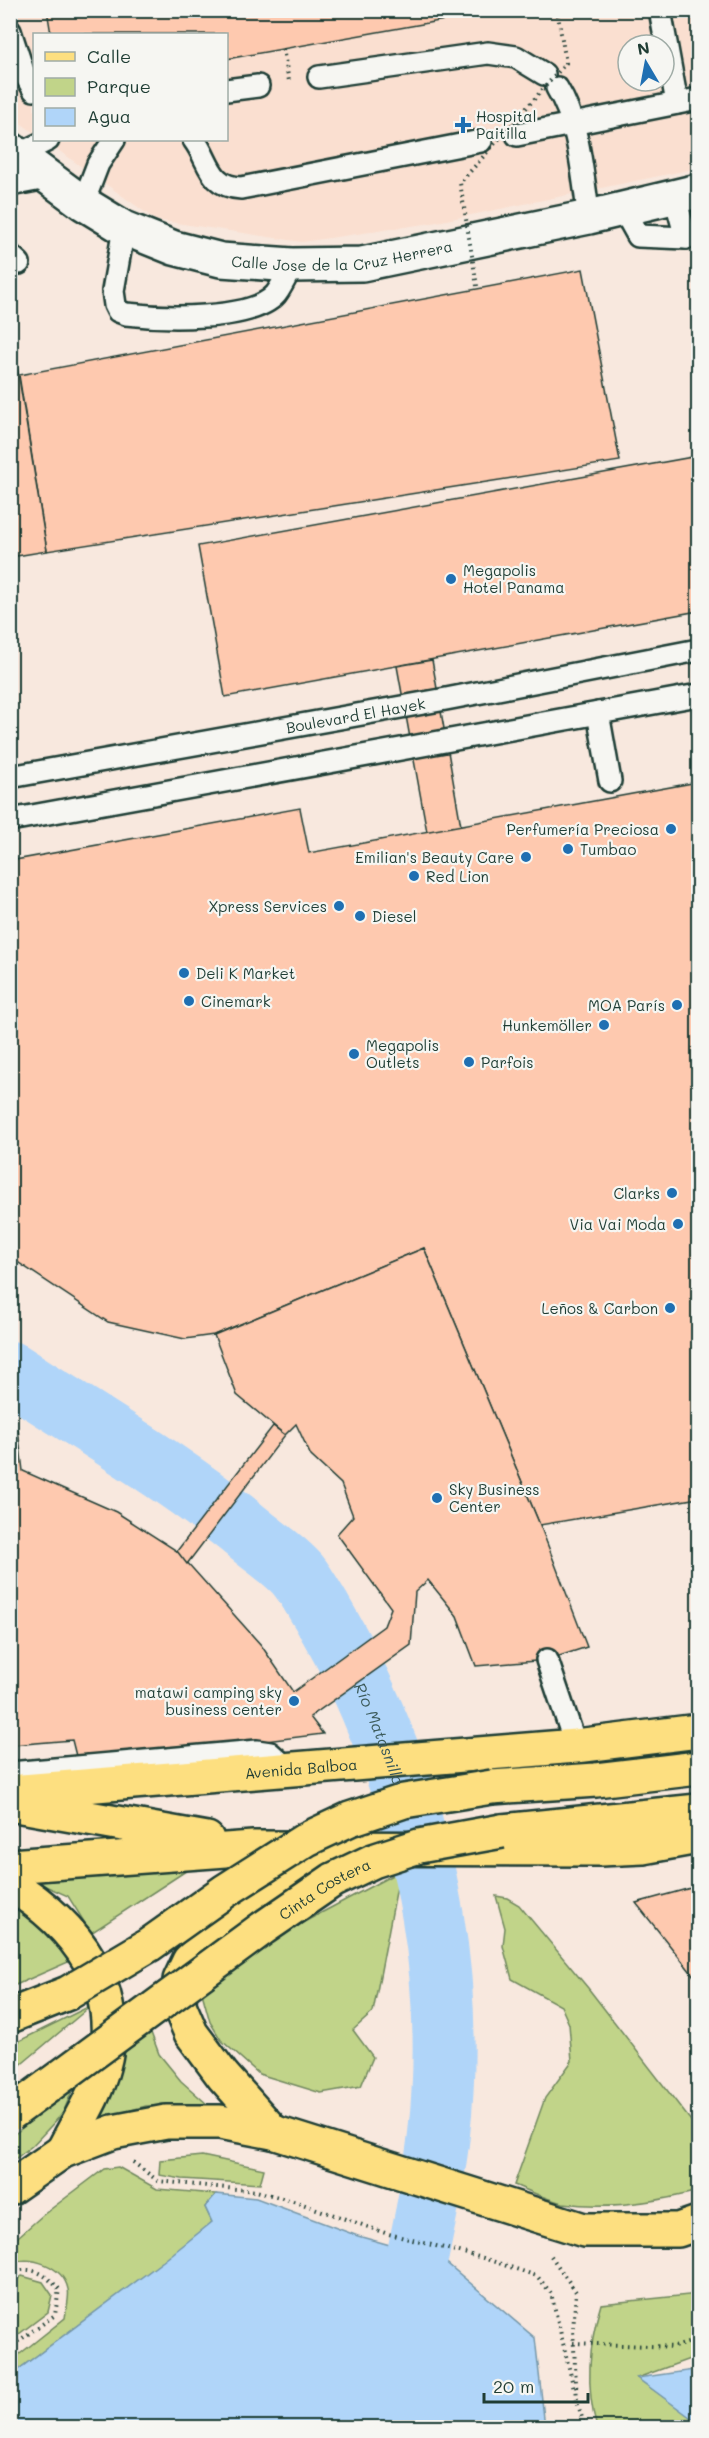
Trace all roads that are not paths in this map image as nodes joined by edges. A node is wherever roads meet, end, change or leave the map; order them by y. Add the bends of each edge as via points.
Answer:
1 (660, 10) edge
2 (10, 32) edge
3 (319, 77) dead end
4 (258, 86) dead end
5 (33, 88) edge
6 (228, 90) edge
7 (699, 99) edge
8 (677, 103) junction
9 (573, 124) junction
10 (517, 135) dead end
11 (46, 141) edge
12 (113, 141) edge
13 (195, 141) edge
14 (481, 141) dead end
15 (12, 162) edge
16 (687, 194) edge
17 (83, 203) junction
18 (623, 209) junction
19 (589, 217) junction
20 (124, 228) junction
21 (692, 236) edge
22 (292, 266) junction
23 (699, 650) edge
24 (699, 695) edge
25 (598, 713) junction
26 (10, 777) edge
27 (610, 781) dead end
28 (10, 820) edge
29 (547, 1660) dead end
30 (699, 1731) edge
31 (576, 1746) junction
32 (699, 1768) edge
33 (289, 1770) junction
34 (10, 1773) edge
35 (10, 1792) edge
36 (10, 1804) edge
37 (699, 1811) edge
38 (699, 1837) edge
39 (253, 1848) junction
40 (347, 1849) junction
41 (10, 1866) edge
42 (10, 1884) edge
43 (10, 2016) edge
44 (10, 2114) edge
45 (280, 2134) junction
46 (63, 2151) junction
47 (10, 2188) edge
48 (699, 2223) edge

1 - 8 lane
2 - 5 lane
3 - 9 lane via 495,53 529,62 551,81 566,102
4 - 6 lane
7 - 8 lane
8 - 9 lane
9 - 10 lane
9 - 19 lane
11 - 15 lane
12 - 17 lane via 98,164
13 - 14 lane via 216,178 224,185 241,188
15 - 17 street, Calle Jose de la Cruz Herrera via 48,178
16 - 18 street, Calle Jose de la Cruz Herrera
16 - 21 lane
17 - 20 street, Calle Jose de la Cruz Herrera
18 - 19 street, Calle Jose de la Cruz Herrera
18 - 21 lane via 638,237
19 - 22 street, Calle Jose de la Cruz Herrera via 362,264
20 - 22 street, Calle Jose de la Cruz Herrera via 174,248 221,260
20 - 22 lane via 112,291 118,311 126,314 195,318 237,311 275,295
23 - 26 lane, Boulevard El Hayek
24 - 25 lane
25 - 27 lane
25 - 28 lane
29 - 31 lane
30 - 31 main road, Avenida Balboa
31 - 33 main road, Avenida Balboa
32 - 43 main road, bridge via 492,1787 404,1801 350,1819 307,1839 68,1993
33 - 34 lane via 270,1753 257,1751
33 - 35 main road, Avenida Balboa
36 - 39 main road
37 - 44 main road, Cinta Costera, bridge via 502,1831 419,1846 373,1861 333,1880 263,1928
38 - 40 main road, bridge via 643,1847
39 - 40 main road
39 - 41 main road
40 - 45 main road via 269,1895 209,1942 189,1961 180,1980 179,2005 191,2033 223,2076
42 - 46 main road via 71,1932 86,1952 105,1999 108,2031 103,2068
45 - 46 main road via 220,2122 166,2122 113,2132
45 - 48 main road via 550,2236 584,2230 678,2229
46 - 47 main road

